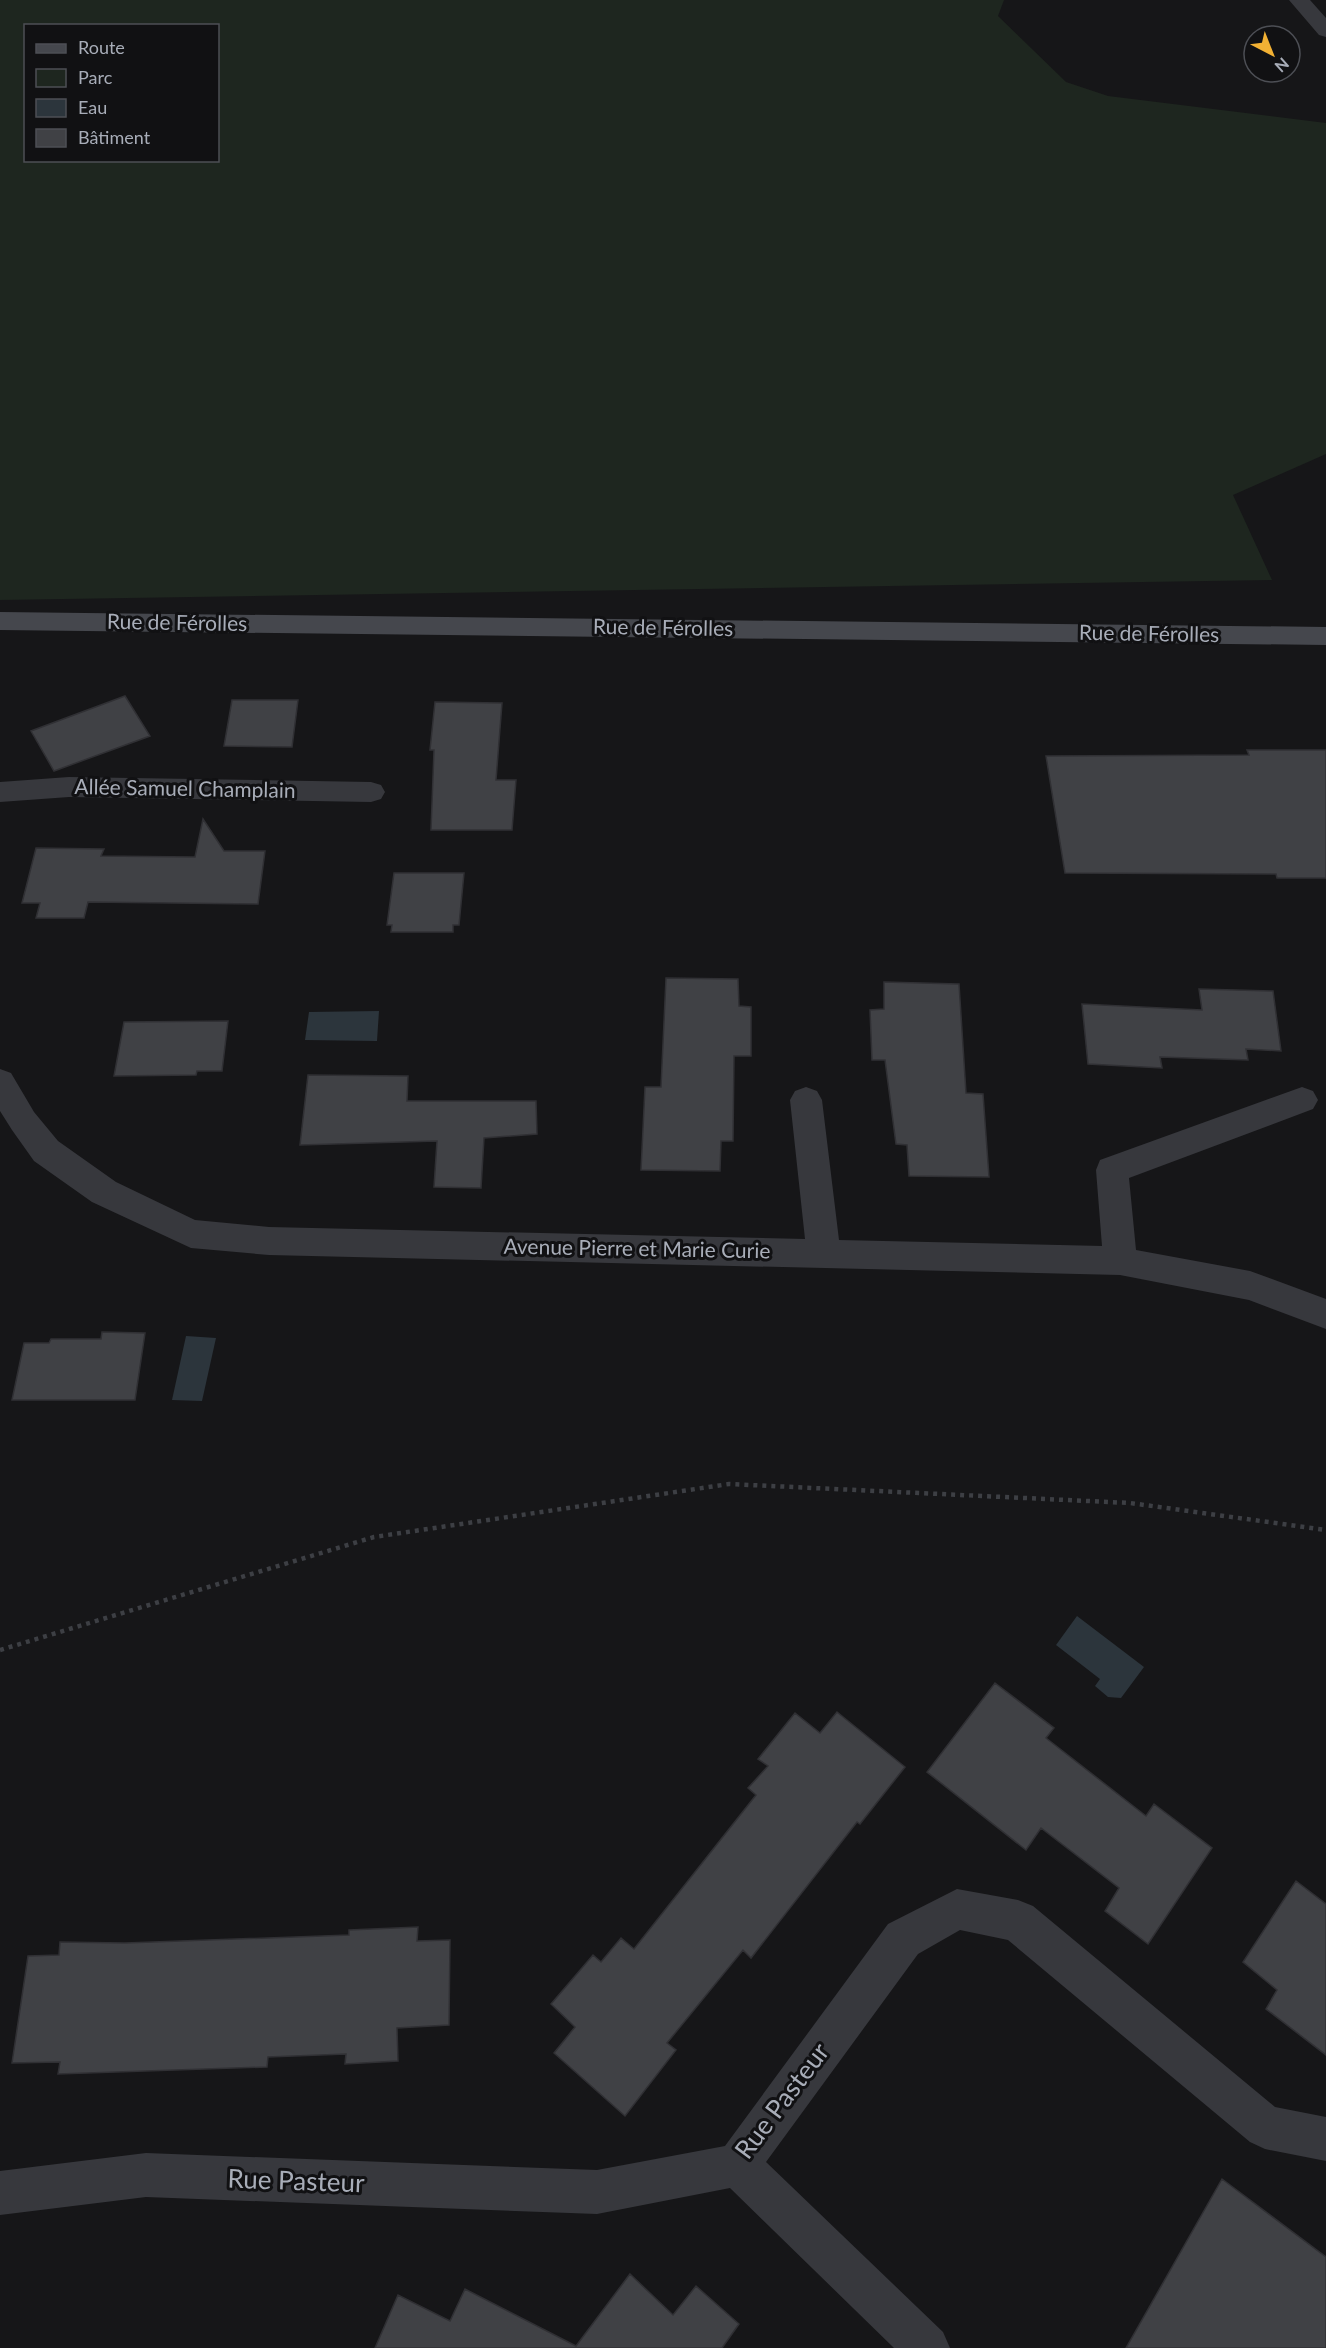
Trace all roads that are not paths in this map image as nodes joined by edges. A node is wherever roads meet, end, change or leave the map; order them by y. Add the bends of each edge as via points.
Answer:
1 (1299, 0) edge
2 (1326, 31) edge
3 (0, 621) edge
4 (1326, 636) edge
5 (0, 792) edge
6 (371, 792) dead end
7 (0, 1082) edge
8 (806, 1100) dead end
9 (1302, 1100) dead end
10 (11, 1127) edge
11 (824, 1254) junction
12 (1120, 1261) junction
13 (1326, 1314) edge
14 (1326, 2139) edge
15 (737, 2165) junction
16 (0, 2193) edge
17 (927, 2348) edge

1 - 2 street
3 - 4 street, Rue de Férolles
5 - 6 street, Allée Samuel Champlain via 69,787
7 - 10 street, Avenue Pierre et Marie Curie
8 - 11 street
9 - 12 street via 1112,1170
10 - 11 street, Avenue Pierre et Marie Curie via 104,1192 190,1234 269,1240
11 - 12 street, Avenue Pierre et Marie Curie
12 - 13 street, Avenue Pierre et Marie Curie via 1250,1286
14 - 15 street, Rue Pasteur via 1265,2127 1018,1921 957,1909 903,1939
15 - 16 street, Rue Pasteur via 597,2192 146,2175
15 - 17 street

